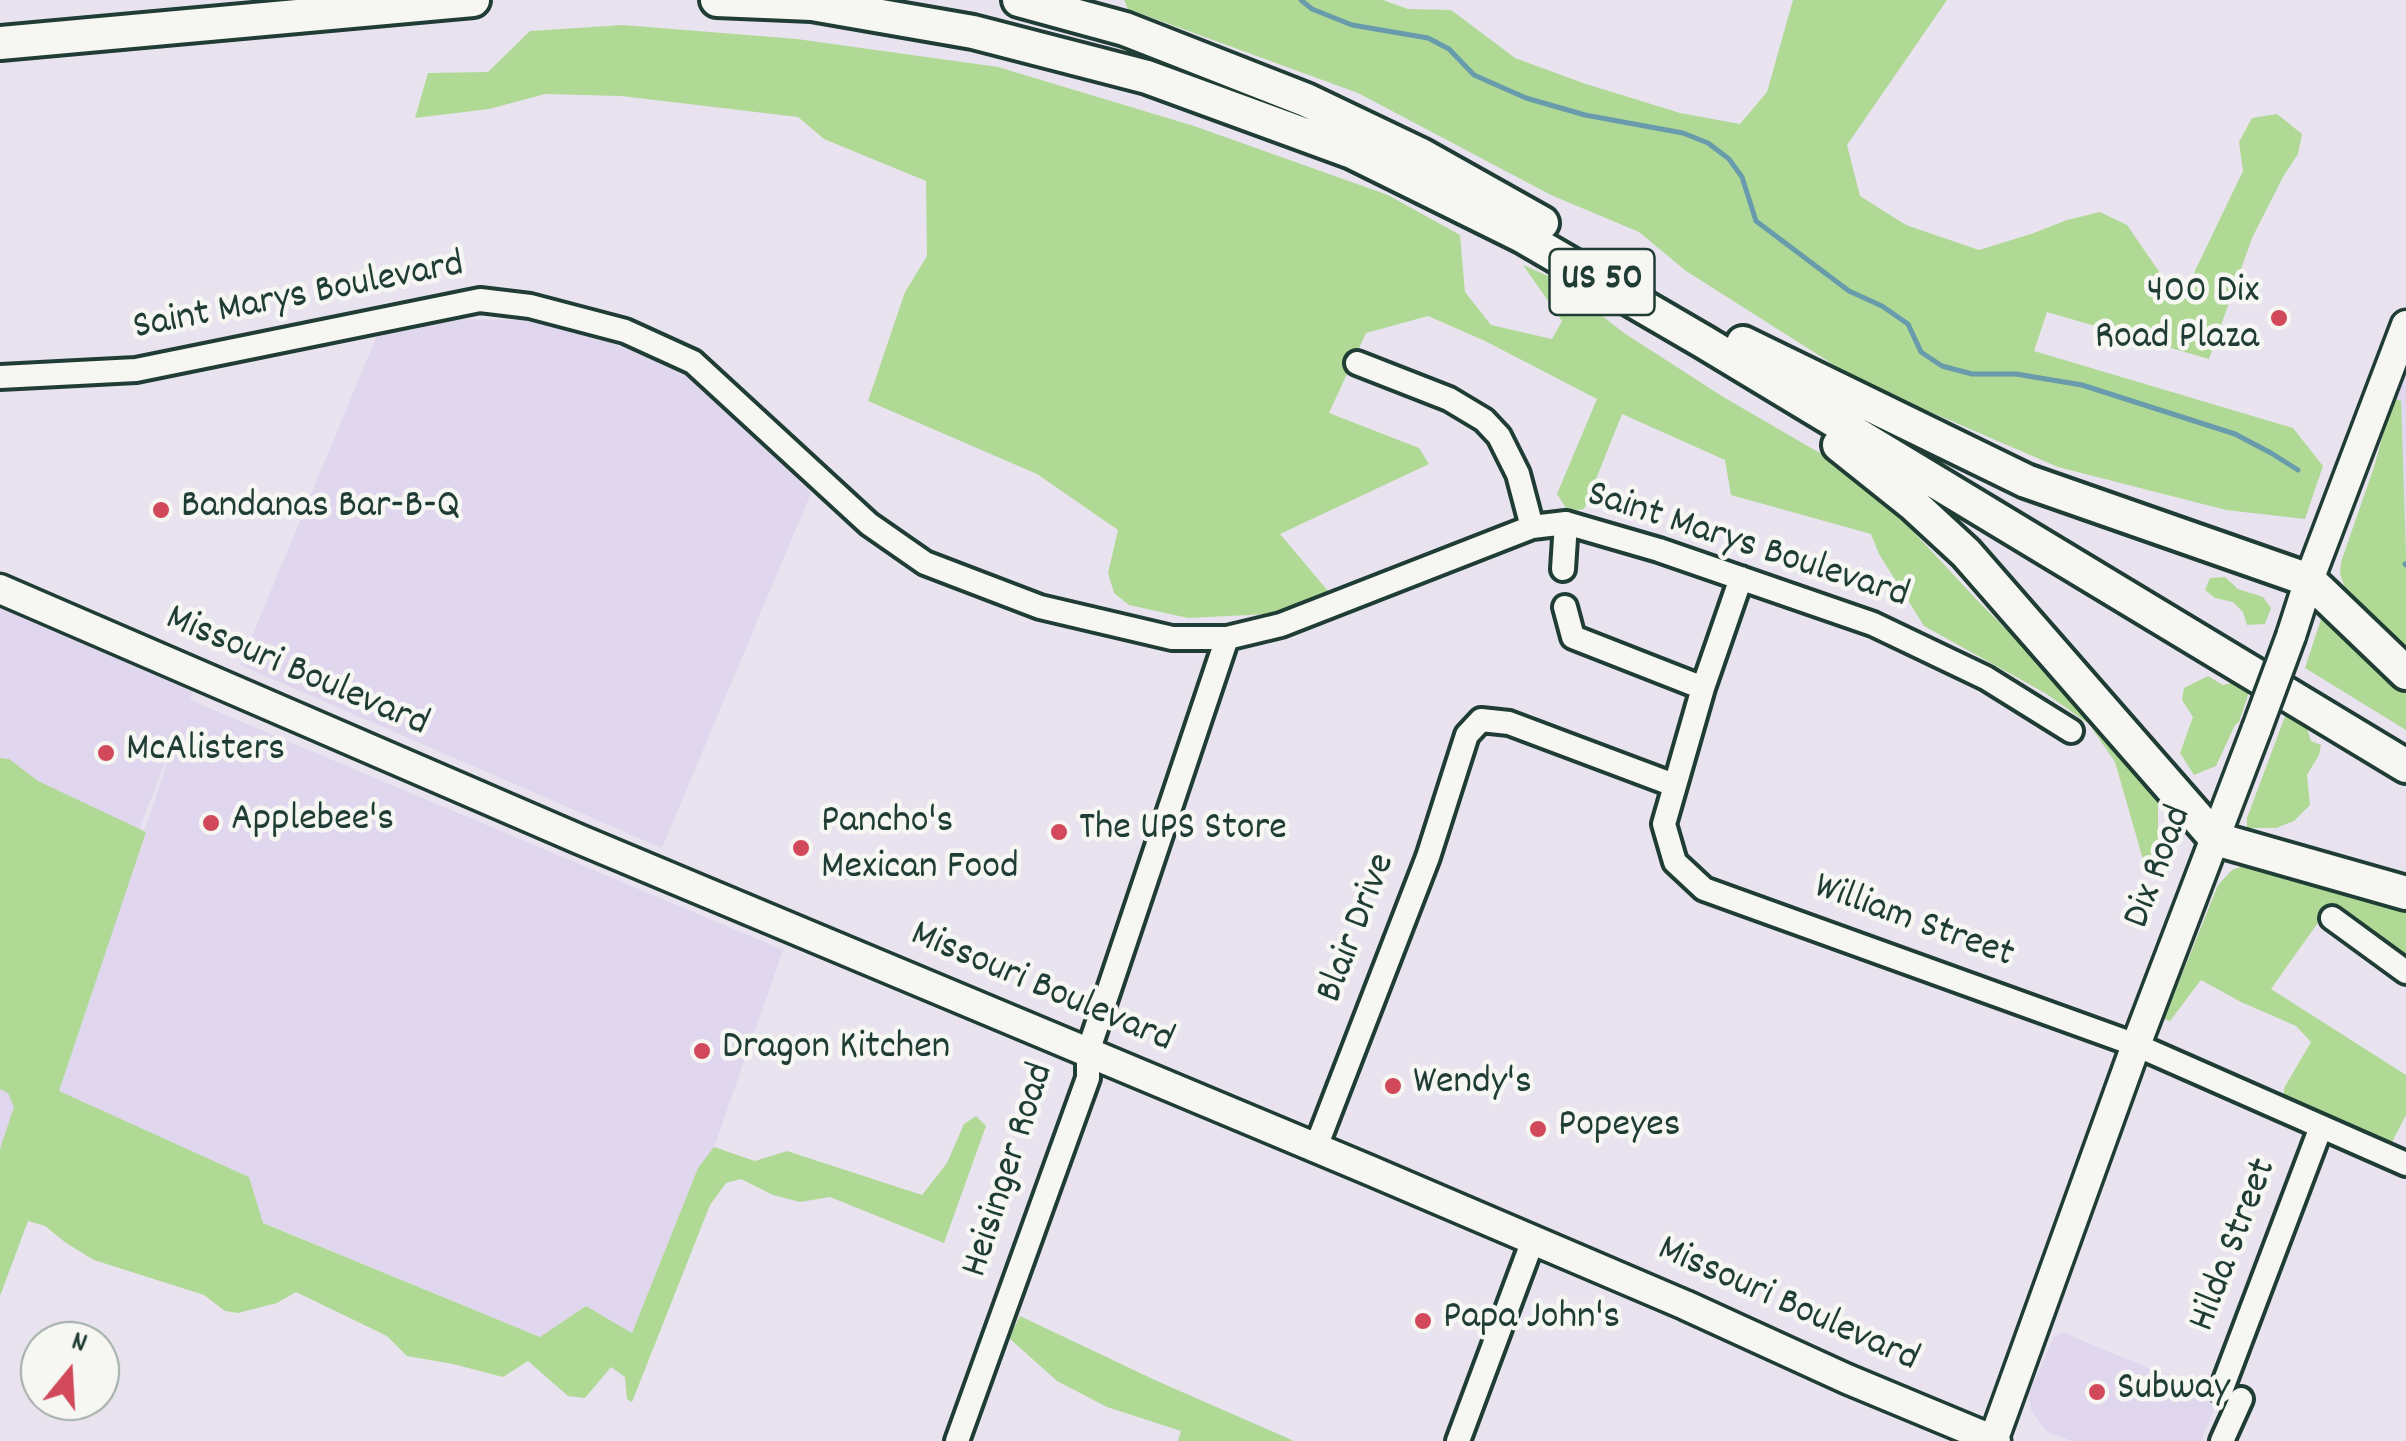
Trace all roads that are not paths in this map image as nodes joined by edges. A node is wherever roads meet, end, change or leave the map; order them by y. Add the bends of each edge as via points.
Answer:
1 (473, 0) edge
2 (718, 0) edge
3 (1019, 0) edge
4 (0, 44) edge
5 (2406, 325) edge
6 (1704, 342) junction
7 (1744, 343) junction
8 (1357, 362) dead end
9 (0, 377) edge
10 (1566, 523) junction
11 (1532, 528) junction
12 (1563, 569) dead end
13 (1741, 578) junction
14 (2309, 580) junction
15 (0, 589) edge
16 (1566, 607) dead end
17 (1226, 638) junction
18 (2406, 673) edge
19 (1703, 688) junction
20 (2071, 731) dead end
21 (2406, 742) edge
22 (2406, 766) edge
23 (1674, 785) junction
24 (2216, 839) junction
25 (2406, 892) edge
26 (2332, 918) dead end
27 (2406, 972) edge
28 (2136, 1045) junction
29 (1088, 1052) junction
30 (2321, 1127) junction
31 (1316, 1148) junction
32 (2406, 1164) edge
33 (1533, 1240) junction
34 (1994, 1440) edge
35 (957, 1441) edge
36 (1458, 1441) edge
37 (2222, 1441) edge

1 - 4 highway
2 - 6 highway, US 50 via 812,4 955,29 1147,77 1352,152 1522,236
3 - 7 highway, US 50 via 1125,29 1306,100 1532,217
5 - 14 main road, Dix Road
6 - 22 highway, US 50
6 - 24 highway via 1966,553
7 - 14 highway via 2026,481
7 - 21 highway, US 50
8 - 11 street via 1484,420 1518,474
9 - 17 street, Saint Marys Boulevard via 136,370 480,300 530,306 625,331 693,362 869,524 925,563 1040,606 1172,638
10 - 11 street, Saint Marys Boulevard
10 - 12 street
10 - 13 street, Saint Marys Boulevard
11 - 17 street, Saint Marys Boulevard via 1281,626
13 - 19 street, William Street
13 - 20 street, Saint Marys Boulevard via 1873,624 1986,678
14 - 18 highway
14 - 24 main road, Dix Road, bridge
15 - 29 main road, Missouri Boulevard
16 - 19 street via 1573,636
17 - 29 street, Heisinger Road
19 - 23 street, William Street
23 - 28 street, William Street via 1664,824 1676,862 1704,889
23 - 31 street, Blair Drive via 1509,723 1481,720 1467,735 1428,857
24 - 25 highway
24 - 28 main road, Dix Road
26 - 27 street
28 - 30 street, William Street
28 - 34 main road, Dix Road
29 - 31 main road, Missouri Boulevard
29 - 35 street, Heisinger Road via 1088,1078
30 - 32 street, William Street
30 - 37 street, Hilda Street via 2231,1395
31 - 33 main road, Missouri Boulevard
33 - 34 main road, Missouri Boulevard
33 - 36 street

